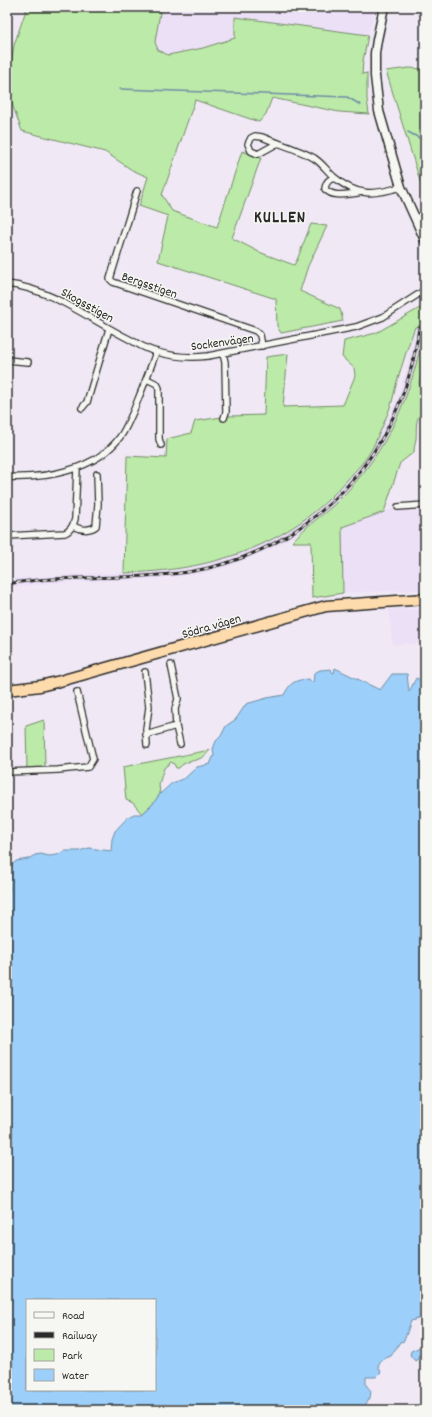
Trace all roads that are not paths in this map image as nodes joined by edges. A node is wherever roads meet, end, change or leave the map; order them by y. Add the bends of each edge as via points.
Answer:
1 (384, 7) edge
2 (278, 143) junction
3 (336, 179) junction
4 (401, 187) junction
5 (137, 191) dead end
6 (363, 193) junction
7 (425, 240) edge
8 (7, 284) edge
9 (425, 290) edge
10 (109, 329) junction
11 (262, 346) junction
12 (156, 352) junction
13 (223, 354) junction
14 (7, 360) edge
15 (28, 362) dead end
16 (147, 379) junction
17 (82, 408) dead end
18 (224, 418) dead end
19 (161, 445) dead end
20 (77, 468) junction
21 (97, 474) dead end
22 (7, 477) edge
23 (425, 505) edge
24 (398, 508) dead end
25 (73, 526) junction
26 (7, 536) edge
27 (425, 599) edge
28 (170, 665) dead end
29 (145, 672) dead end
30 (7, 690) edge
31 (77, 692) dead end
32 (176, 726) junction
33 (146, 735) junction
34 (180, 744) dead end
35 (146, 745) dead end
36 (7, 772) edge

1 - 4 main road via 376,46 375,82 379,111
2 - 2 street via 255,136 248,144 251,151 258,154
2 - 3 street via 320,162
3 - 6 street
3 - 6 street via 327,181 325,189 329,193
4 - 6 street via 383,192
4 - 7 main road
5 - 11 street, Bergsstigen via 110,279 256,331 260,335
8 - 10 street, Skogsstigen via 53,297
9 - 11 street, Sockenvägen via 372,322
10 - 12 street, Skogsstigen
10 - 17 street via 87,402
11 - 13 street, Sockenvägen
12 - 13 street, Sockenvägen via 184,357
12 - 16 street
13 - 18 street via 226,412
14 - 15 street
16 - 19 street via 159,388
16 - 20 street via 121,436 96,459
20 - 22 street via 37,476
20 - 25 street
21 - 25 street via 96,526 88,530
23 - 24 street
25 - 26 street via 65,533
27 - 30 highway, Södra vägen via 326,606 60,681
28 - 32 street via 178,699 175,709
29 - 33 street via 149,707
31 - 36 street via 93,758 88,767
32 - 33 street
32 - 34 street
33 - 35 street

